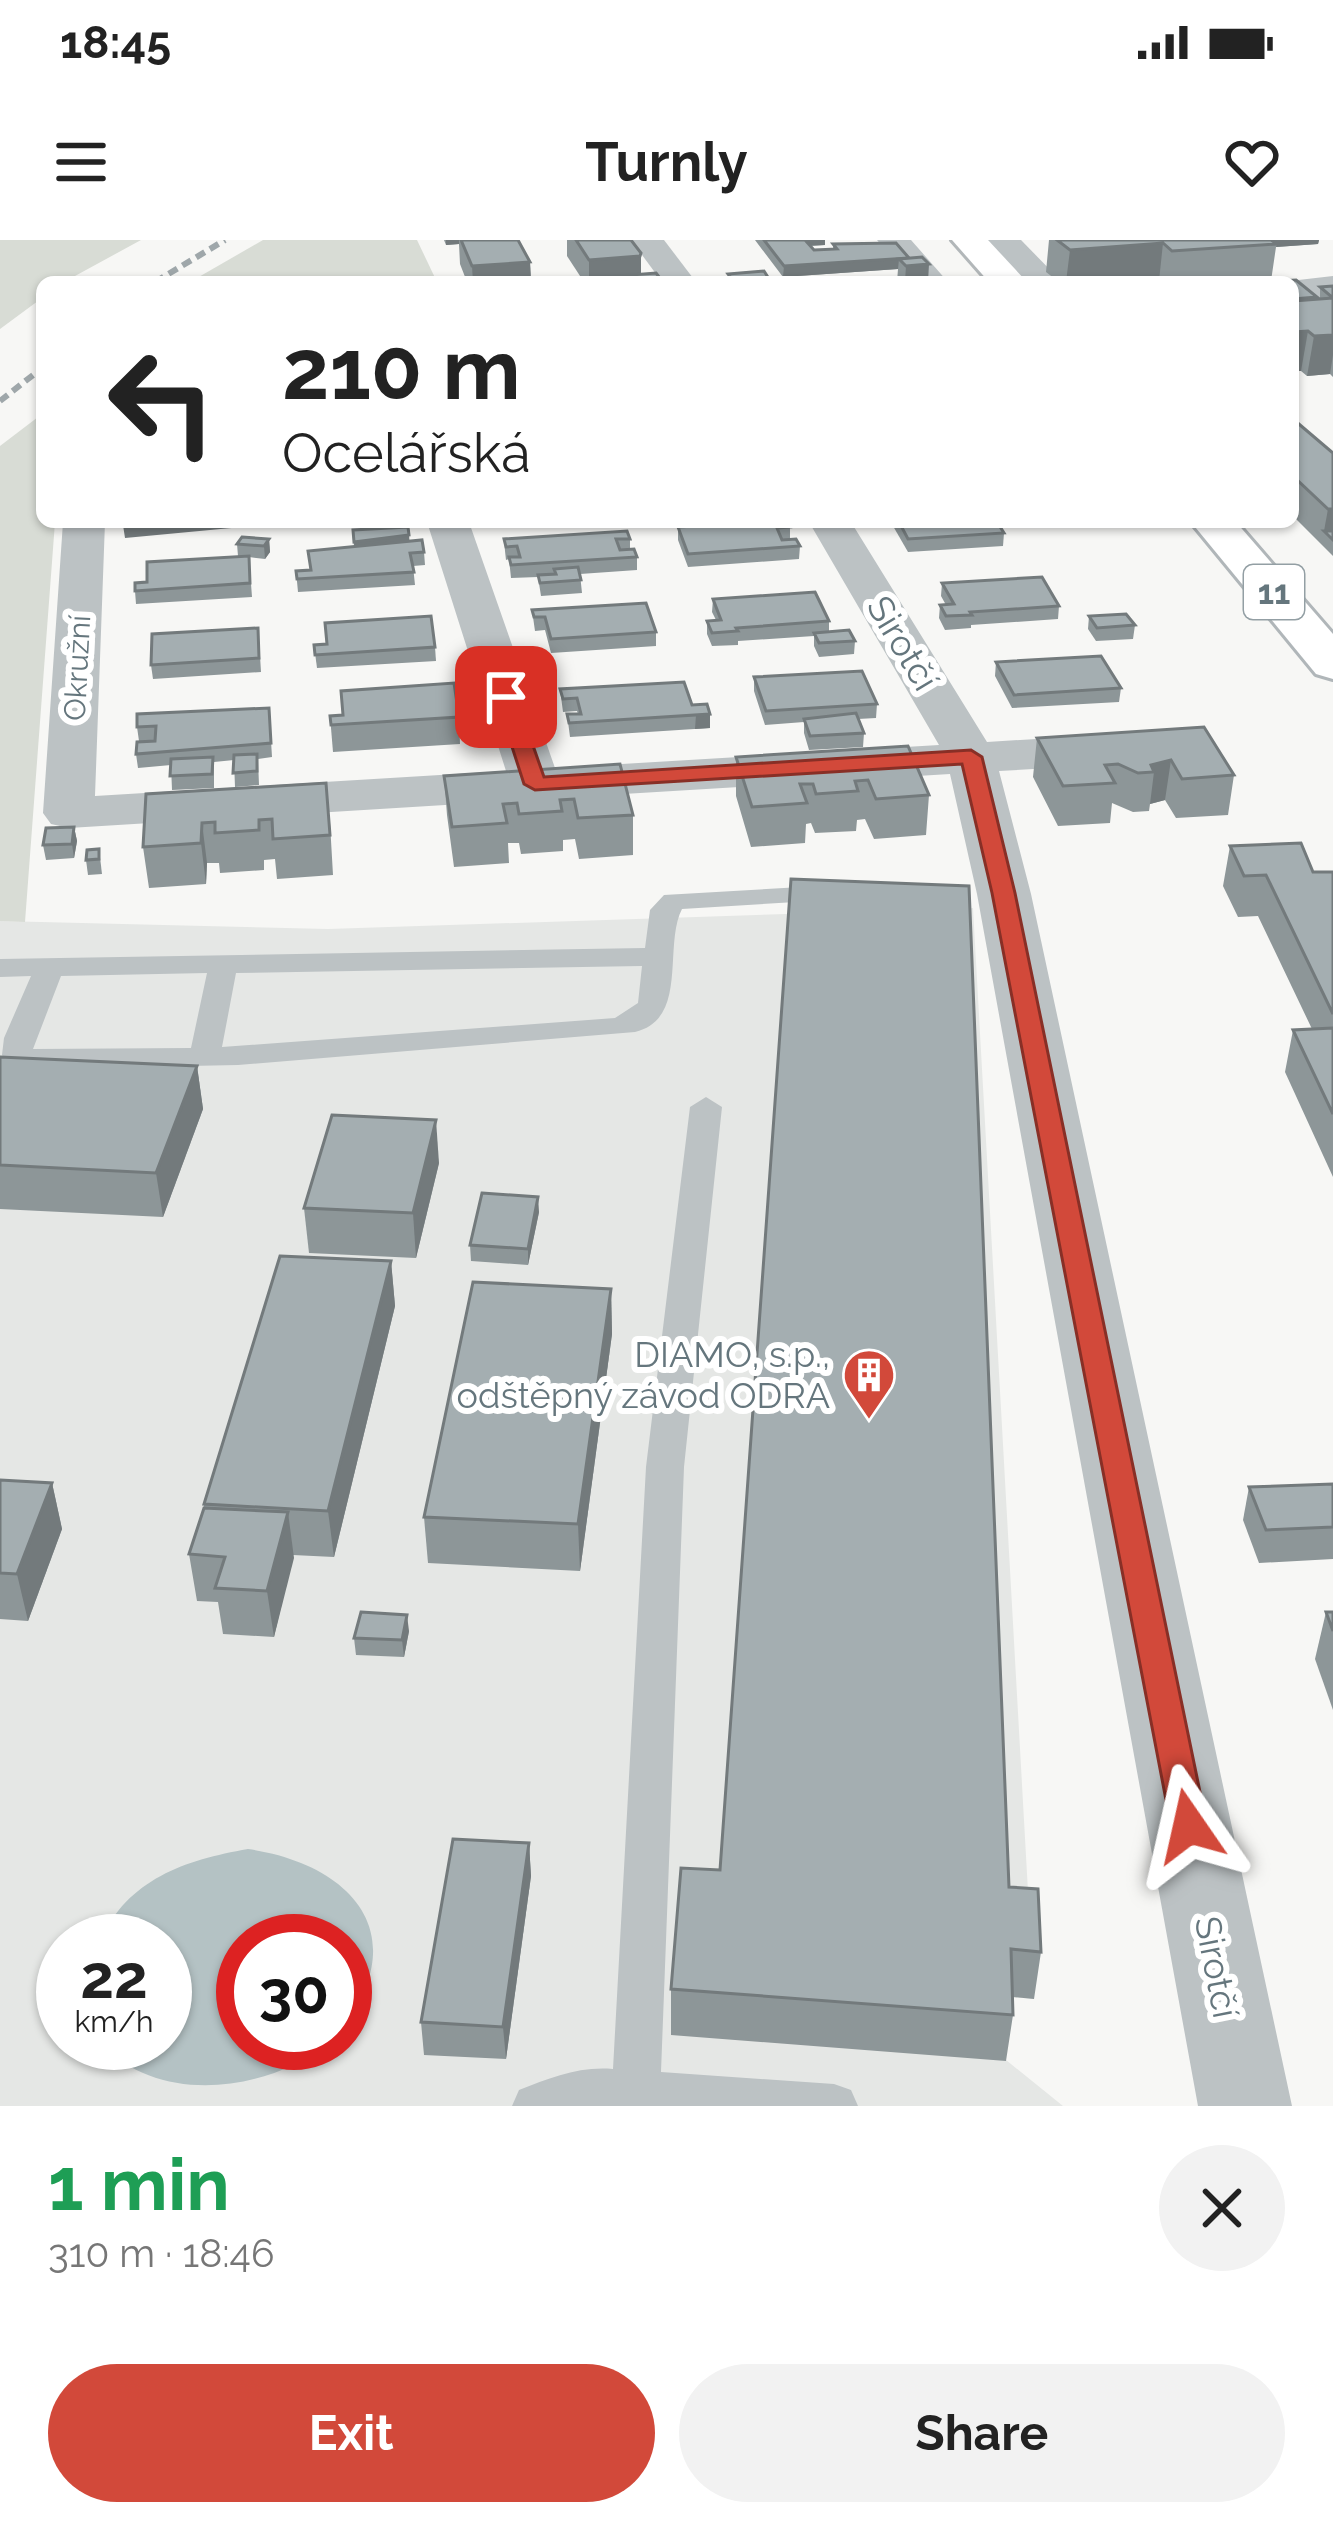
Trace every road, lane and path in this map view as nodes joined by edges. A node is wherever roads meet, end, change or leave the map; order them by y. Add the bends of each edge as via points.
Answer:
1 (647, 240) edge
2 (893, 240) edge
3 (930, 240) edge
4 (969, 240) edge
5 (1002, 240) edge
6 (674, 276) edge
7 (926, 276) edge
8 (963, 276) edge
9 (1003, 276) edge
10 (1039, 276) edge
11 (1333, 286) edge
12 (1299, 289) edge
13 (84, 528) edge
14 (450, 528) edge
15 (834, 528) edge
16 (1219, 528) edge
17 (1333, 664) edge
18 (1162, 747) edge
19 (971, 757) junction
20 (535, 784) junction
21 (868, 891) edge
22 (658, 957) junction
23 (223, 965) junction
24 (0, 968) edge
25 (50, 968) junction
26 (205, 1057) junction
27 (706, 1107) dead end
28 (636, 2092) junction
29 (536, 2106) edge
30 (834, 2106) edge
31 (1245, 2106) edge

1 - 6 street
2 - 7 street
3 - 8 main road
4 - 9 main road
5 - 10 street
11 - 12 street
13 - 20 street, Okružní via 69,813
14 - 20 street
15 - 19 street, Sirotčí
16 - 17 main road, 11
18 - 19 street
19 - 20 street
19 - 31 street, Sirotčí via 991,886
21 - 22 lane via 674,902 664,910
22 - 23 lane
22 - 26 lane via 653,1006 635,1023
23 - 25 lane
23 - 26 lane
24 - 25 lane
25 - 26 lane via 17,1055
27 - 28 lane via 665,1466
28 - 29 lane via 586,2089
28 - 30 lane

